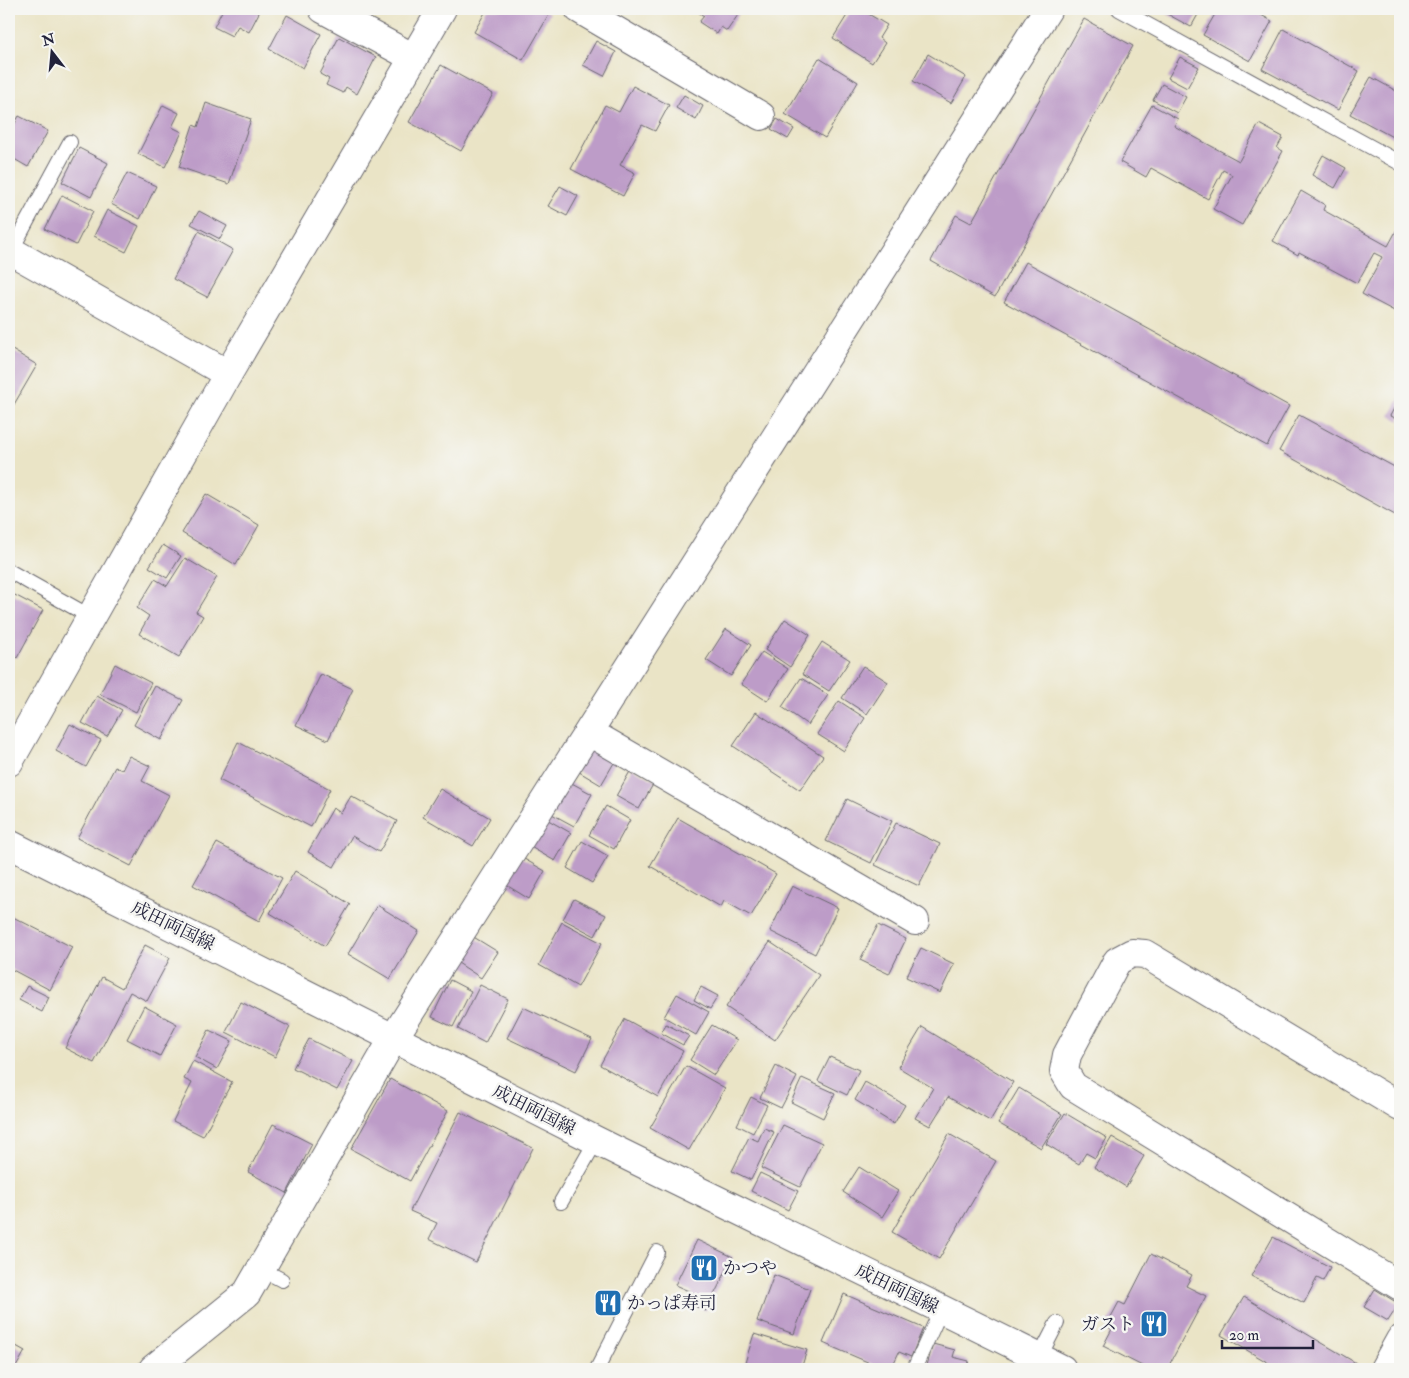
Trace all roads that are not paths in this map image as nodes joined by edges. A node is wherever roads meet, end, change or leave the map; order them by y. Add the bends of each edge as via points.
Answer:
1 (323, 9) edge
2 (442, 9) edge
3 (580, 9) edge
4 (1048, 9) edge
5 (1120, 9) edge
6 (414, 58) junction
7 (761, 116) dead end
8 (70, 142) dead end
9 (1400, 163) edge
10 (10, 251) edge
11 (228, 374) junction
12 (9, 571) edge
13 (91, 617) junction
14 (589, 732) junction
15 (9, 762) edge
16 (9, 844) edge
17 (915, 921) dead end
18 (393, 1039) junction
19 (1400, 1107) edge
20 (596, 1141) junction
21 (561, 1202) dead end
22 (657, 1252) dead end
23 (1400, 1286) edge
24 (941, 1310) junction
25 (1057, 1323) dead end
26 (1400, 1340) edge
27 (1051, 1364) edge
28 (153, 1369) edge
29 (597, 1369) edge
30 (914, 1369) edge
31 (1384, 1369) edge

1 - 6 street
2 - 6 street
3 - 7 street
4 - 14 street
5 - 9 lane
6 - 11 street
8 - 10 lane
10 - 11 street
11 - 13 street
12 - 13 lane
13 - 15 street
14 - 17 street
14 - 18 street
16 - 18 street, 成田両国線
18 - 20 street, 成田両国線
18 - 28 street via 272,1275
19 - 23 street via 1145,954 1132,953 1117,961 1067,1055 1064,1071 1073,1086
20 - 21 lane
20 - 24 street, 成田両国線
22 - 29 lane
24 - 27 street, 成田両国線
24 - 30 lane
25 - 27 lane
26 - 31 street

